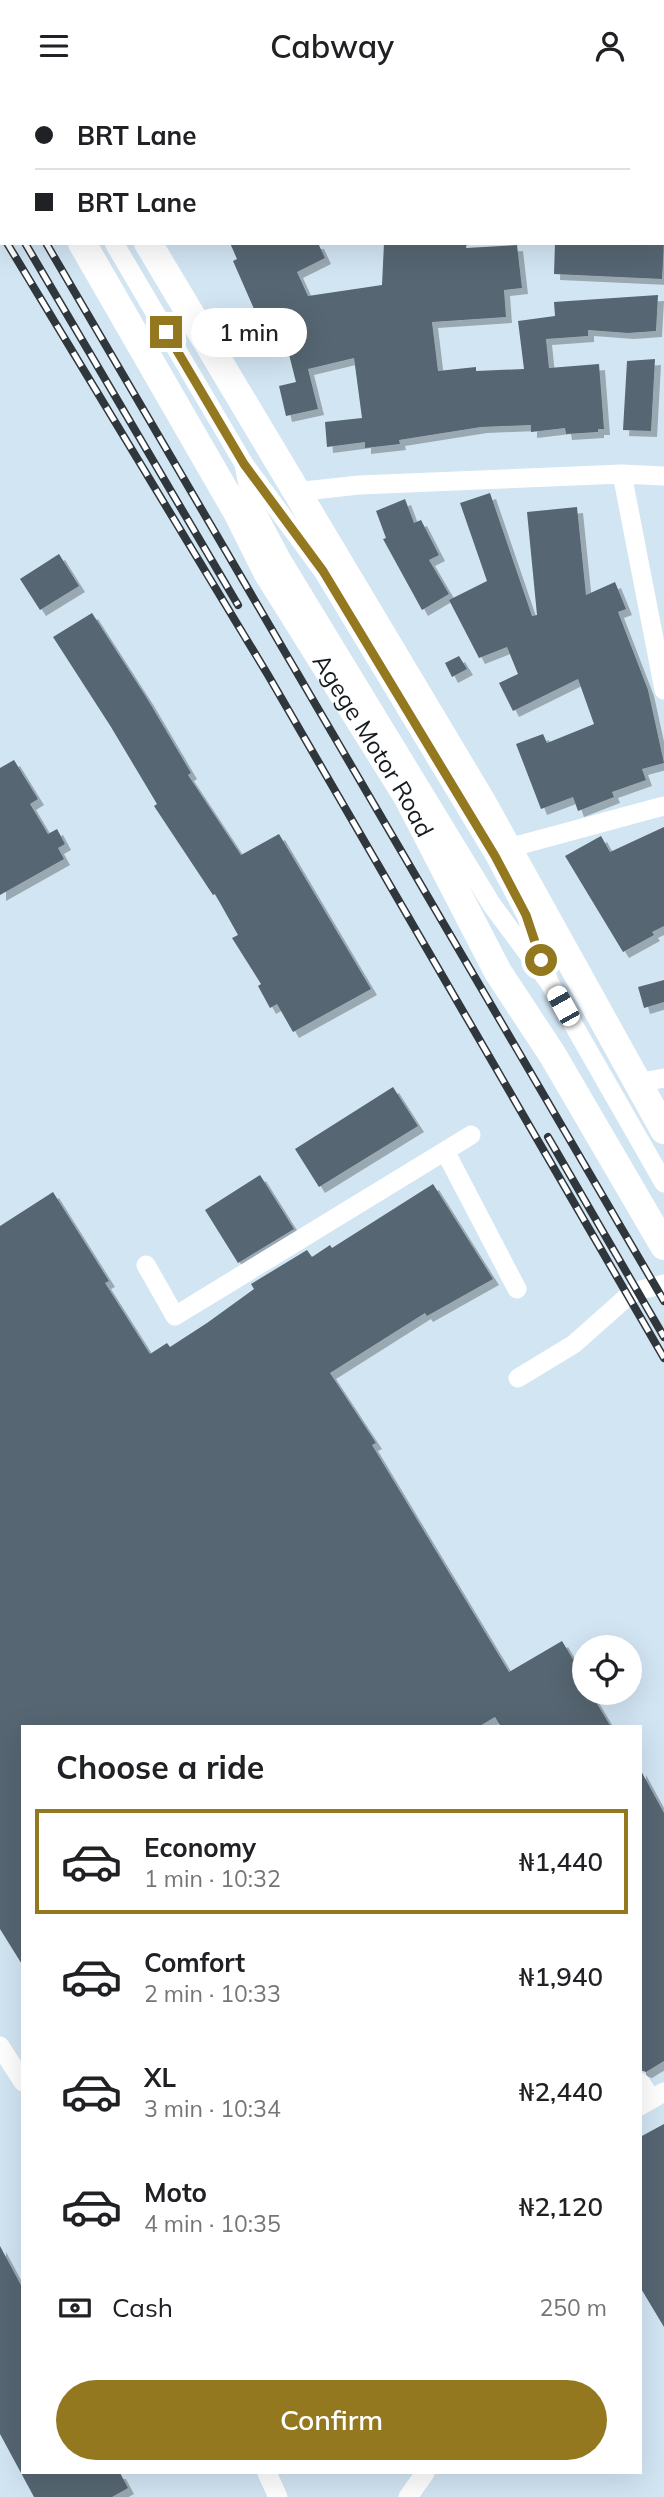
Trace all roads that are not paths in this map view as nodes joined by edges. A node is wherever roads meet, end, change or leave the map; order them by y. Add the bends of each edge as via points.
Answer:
1 (83, 245) edge
2 (115, 245) edge
3 (149, 245) edge
4 (244, 464) junction
5 (622, 474) junction
6 (664, 476) edge
7 (295, 492) junction
8 (664, 690) edge
9 (664, 806) edge
10 (505, 849) junction
11 (549, 982) junction
12 (664, 1078) edge
13 (636, 1083) junction
14 (664, 1131) edge
15 (471, 1135) dead end
16 (445, 1151) junction
17 (664, 1183) edge
18 (664, 1246) edge
19 (146, 1265) dead end
20 (664, 1284) edge
21 (517, 1289) dead end
22 (518, 1377) dead end
23 (0, 2046) edge
24 (21, 2079) edge
25 (642, 2084) edge
26 (652, 2099) edge
27 (267, 2474) edge
28 (424, 2474) edge
29 (278, 2497) edge
30 (408, 2497) edge

1 - 18 highway, Agege Motor Road via 267,572 407,796 498,972 552,1054
2 - 4 street
3 - 7 highway
4 - 11 street via 323,571 495,856 526,915
4 - 11 street via 252,504 282,560 492,905
5 - 6 street
5 - 7 street
5 - 8 street
7 - 10 highway via 440,731
9 - 10 street
10 - 13 highway
11 - 17 street
12 - 13 street
13 - 14 highway
15 - 16 street
16 - 19 street via 175,1317
16 - 21 street
20 - 22 street via 637,1290 574,1343
23 - 24 street
25 - 26 street
27 - 29 street
28 - 30 street

